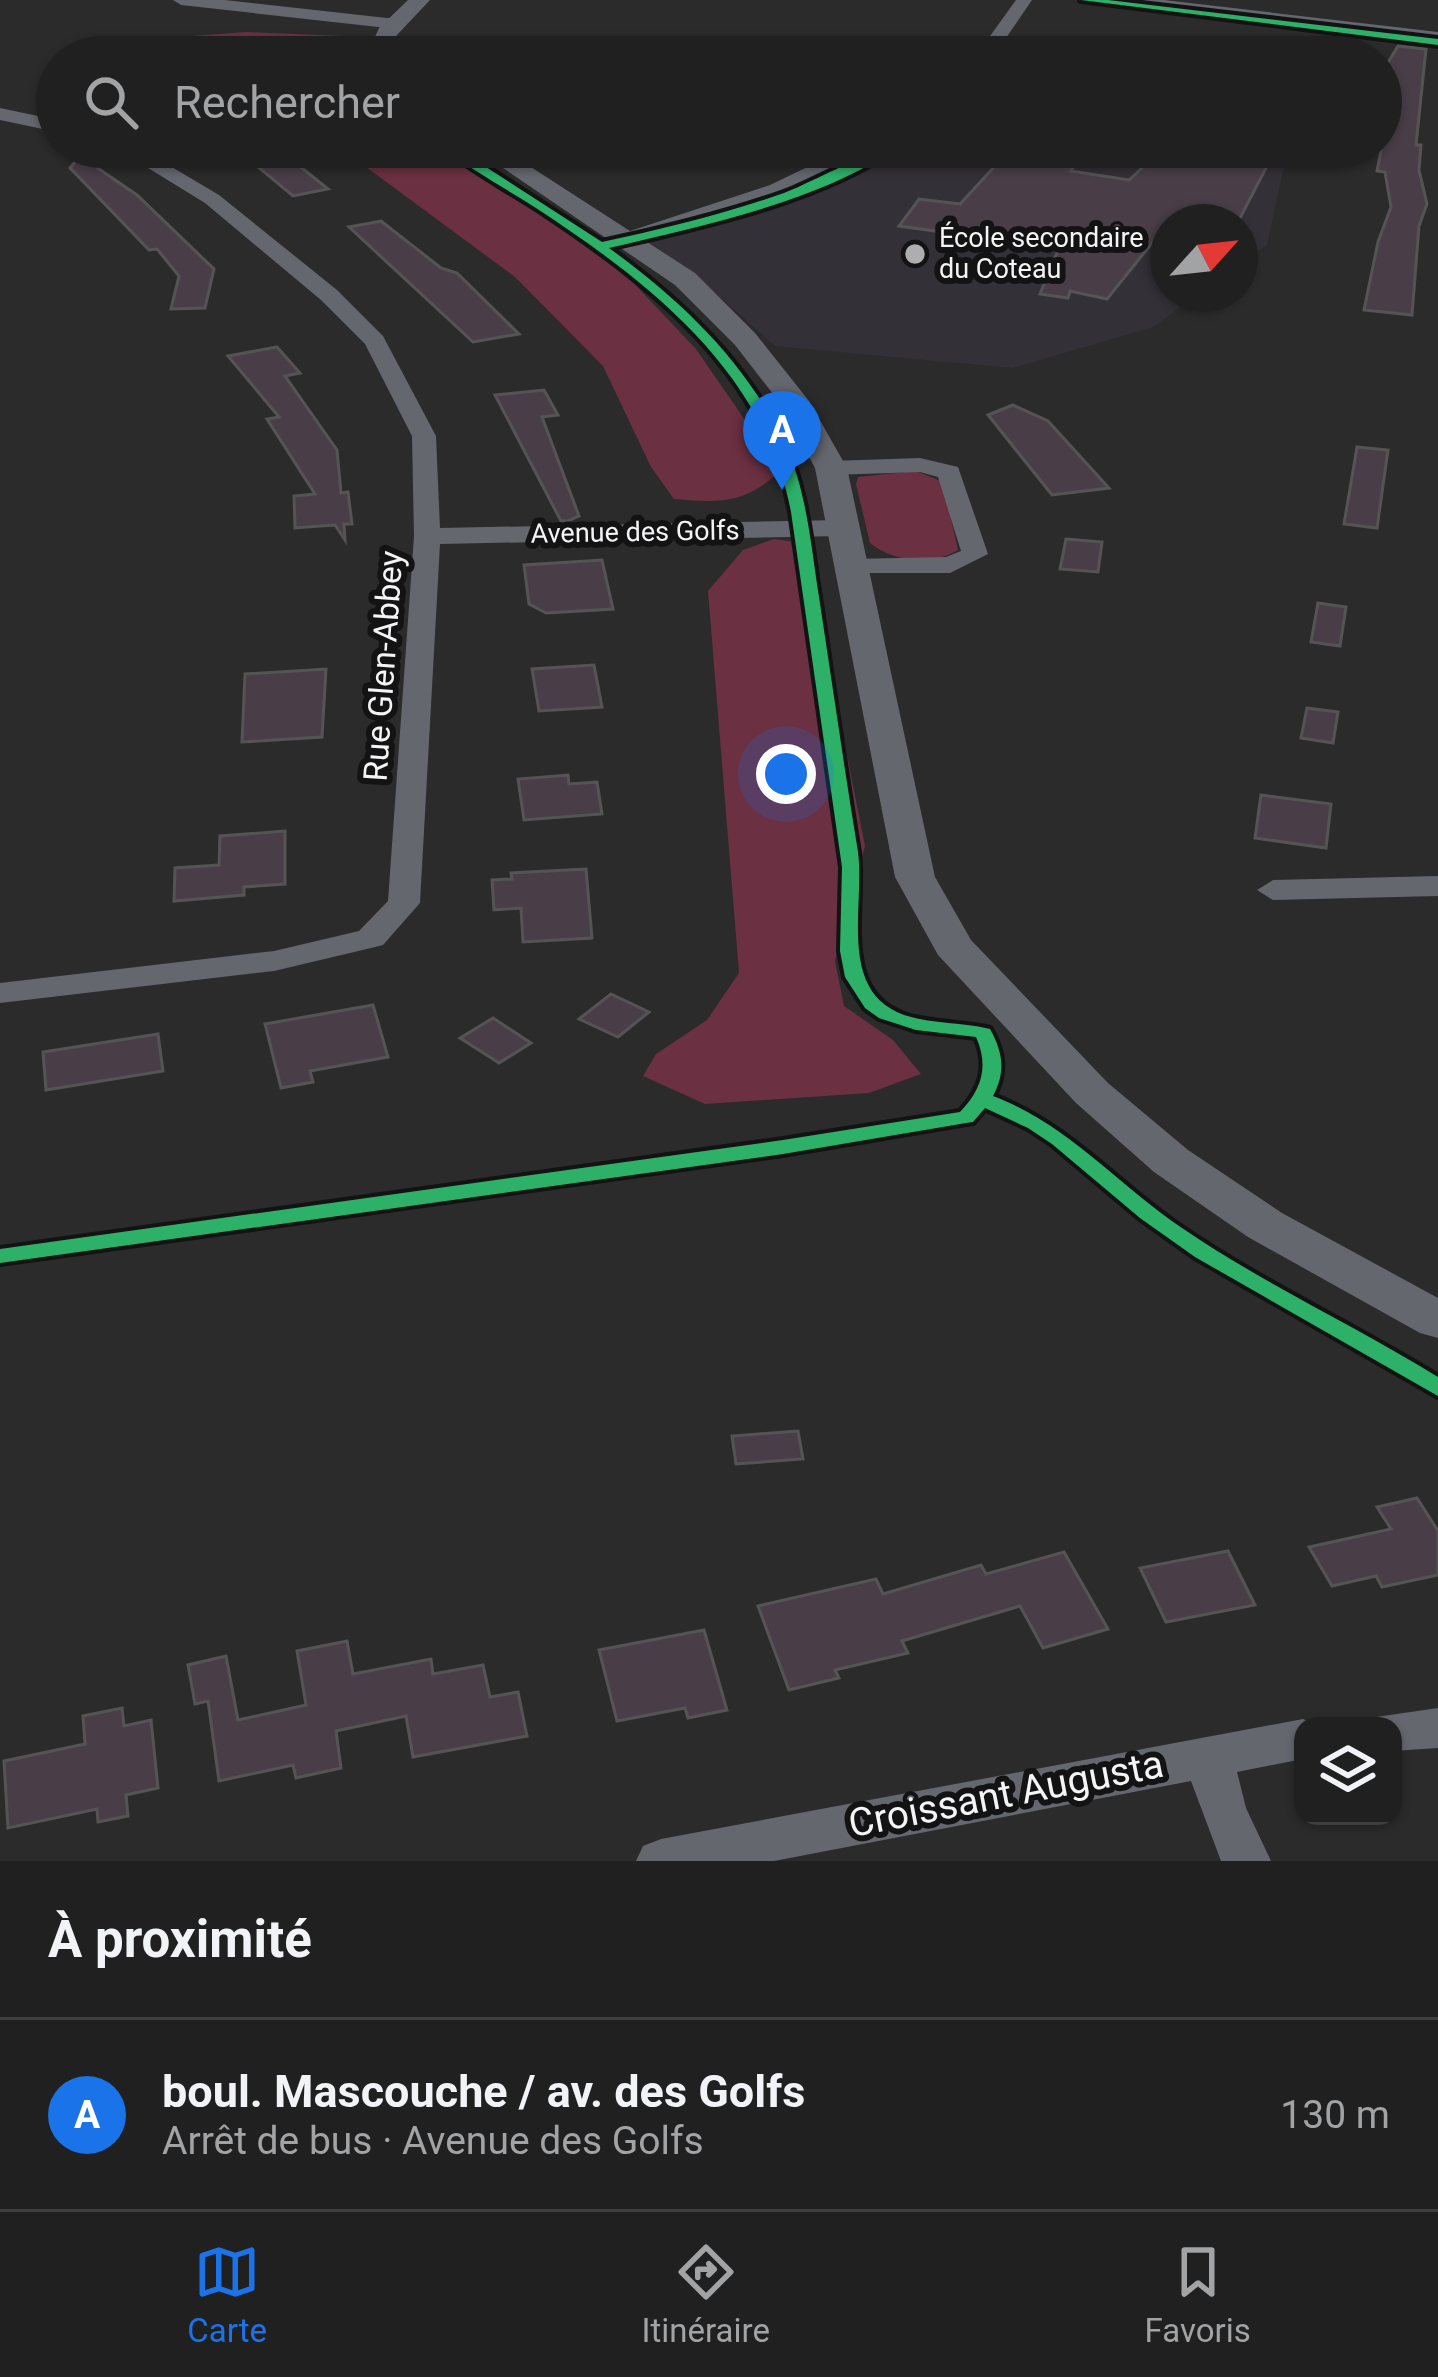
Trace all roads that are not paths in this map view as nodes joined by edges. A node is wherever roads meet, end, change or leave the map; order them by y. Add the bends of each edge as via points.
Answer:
1 (181, 0) edge
2 (420, 0) edge
3 (1024, 0) edge
4 (1111, 0) edge
5 (396, 24) junction
6 (386, 36) edge
7 (999, 36) edge
8 (1438, 39) edge
9 (0, 114) edge
10 (36, 122) edge
11 (164, 168) edge
12 (517, 168) edge
13 (829, 168) edge
14 (625, 236) junction
15 (831, 468) junction
16 (427, 536) junction
17 (847, 547) junction
18 (1438, 886) edge
19 (1273, 890) dead end
20 (0, 993) edge
21 (1438, 1320) edge
22 (1438, 1728) edge
23 (1402, 1730) edge
24 (1294, 1740) edge
25 (1209, 1757) junction
26 (662, 1861) edge
27 (1246, 1861) edge

1 - 5 street
2 - 5 street
3 - 7 street
4 - 8 street
5 - 6 street
9 - 10 street
11 - 16 street, Rue Glen-Abbey via 212,199 375,341 424,436
12 - 14 street
13 - 14 street
14 - 15 street via 685,279 745,339 794,401
15 - 17 street
15 - 17 street, Avenue des Golfs via 920,465 949,472 975,554 950,566
16 - 17 street, Avenue des Golfs
16 - 20 street, Rue Glen-Abbey via 404,903 371,938 274,961
17 - 21 street via 915,877 953,946 1076,1078 1171,1161 1265,1226
18 - 19 street
22 - 23 street
24 - 25 street, Croissant Augusta
25 - 26 street, Croissant Augusta
25 - 27 street, Croissant Augusta

